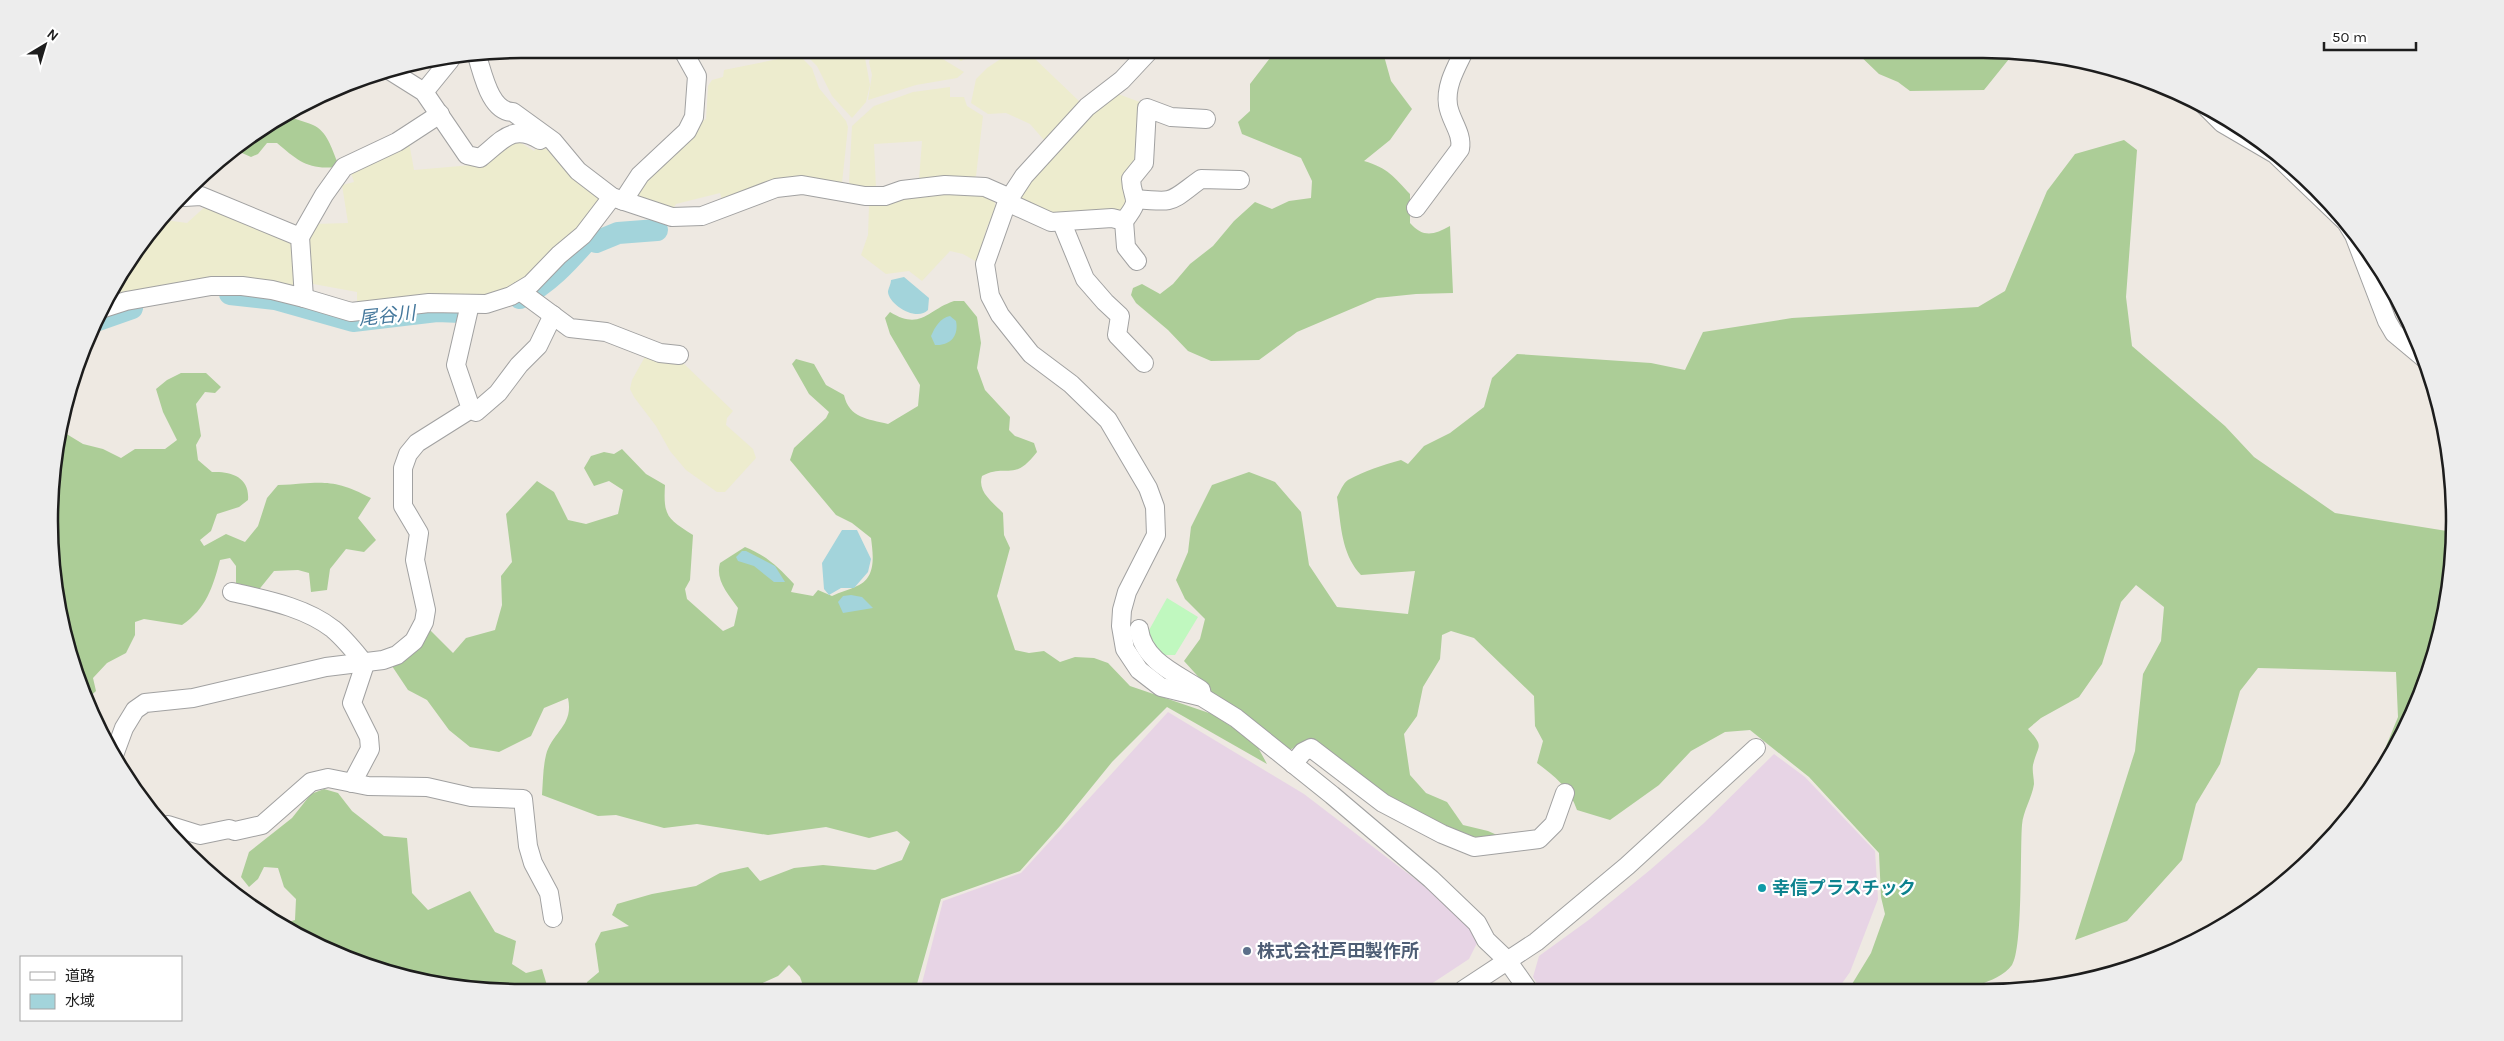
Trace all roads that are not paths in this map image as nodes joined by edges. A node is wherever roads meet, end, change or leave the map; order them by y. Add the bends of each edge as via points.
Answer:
1 (687, 58) edge
2 (1143, 58) edge
3 (1460, 58) edge
4 (478, 59) edge
5 (447, 63) edge
6 (396, 75) edge
7 (424, 92) junction
8 (440, 114) junction
9 (1206, 119) dead end
10 (559, 149) junction
11 (1240, 180) dead end
12 (189, 197) edge
13 (617, 199) junction
14 (1136, 199) junction
15 (1009, 200) junction
16 (1416, 208) dead end
17 (1124, 221) junction
18 (1062, 223) junction
19 (300, 237) junction
20 (2361, 253) edge
21 (1137, 261) dead end
22 (520, 291) junction
23 (304, 298) junction
24 (470, 304) junction
25 (111, 306) edge
26 (552, 315) junction
27 (2413, 349) edge
28 (678, 355) dead end
29 (1144, 363) dead end
30 (476, 412) dead end
31 (232, 592) dead end
32 (1140, 629) dead end
33 (365, 664) junction
34 (1202, 697) junction
35 (117, 747) edge
36 (1756, 748) dead end
37 (1294, 764) junction
38 (352, 783) junction
39 (1565, 792) dead end
40 (172, 826) edge
41 (553, 918) dead end
42 (1507, 960) junction
43 (1472, 984) edge
44 (1524, 984) edge

1 - 13 street via 697,76 694,117 687,131
2 - 15 street via 1069,127 1024,176
3 - 16 street via 1447,94 1448,106 1462,141 1460,149
4 - 10 street via 493,100 535,128
5 - 7 street
6 - 7 street
7 - 8 street
8 - 10 street via 473,158 480,158 517,132 525,132
8 - 19 street via 397,142 344,167
9 - 14 street via 1171,117 1147,108 1144,163 1131,178
10 - 13 street via 578,171
11 - 14 street via 1201,179 1168,202
12 - 19 street via 201,196
13 - 15 street via 672,217 688,218 729,208 776,188 802,185 865,196 886,196 902,190 946,184 985,187
13 - 22 street via 583,235
14 - 17 street
15 - 18 street via 1037,218
15 - 34 street via 985,264 990,296 1000,315 1031,354 1071,384 1108,420 1148,488 1155,508 1156,534 1127,592 1122,610 1125,649 1139,670 1161,687
17 - 18 street via 1080,219
17 - 21 street via 1126,247
18 - 29 street via 1085,279 1120,316 1117,335
19 - 23 street
20 - 27 street via 2387,321 2394,333
22 - 24 street via 486,304
22 - 26 street
23 - 24 street via 351,312 429,303
23 - 25 street via 242,286 211,286
24 - 33 street via 456,364 471,409 417,443 403,468 403,506 419,533 415,560 426,610 424,622 414,641 397,655
26 - 28 street via 570,328 606,332 660,352
26 - 30 street via 538,346 498,393
31 - 33 street via 286,605 319,619 334,630
32 - 34 street via 1146,650 1158,663 1201,690
33 - 35 street via 326,667 193,698 145,703 135,710
33 - 38 street via 352,703 369,737 370,750
34 - 37 street via 1236,718
36 - 42 street via 1627,866 1536,942
37 - 39 street via 1303,752 1311,748 1383,803 1474,847 1539,839 1554,824
37 - 42 street via 1431,879 1477,923 1486,940
38 - 40 street via 328,778 311,782 262,825 200,835
38 - 41 street via 427,786 471,797 523,798 528,846 549,893
42 - 43 street
42 - 44 street

